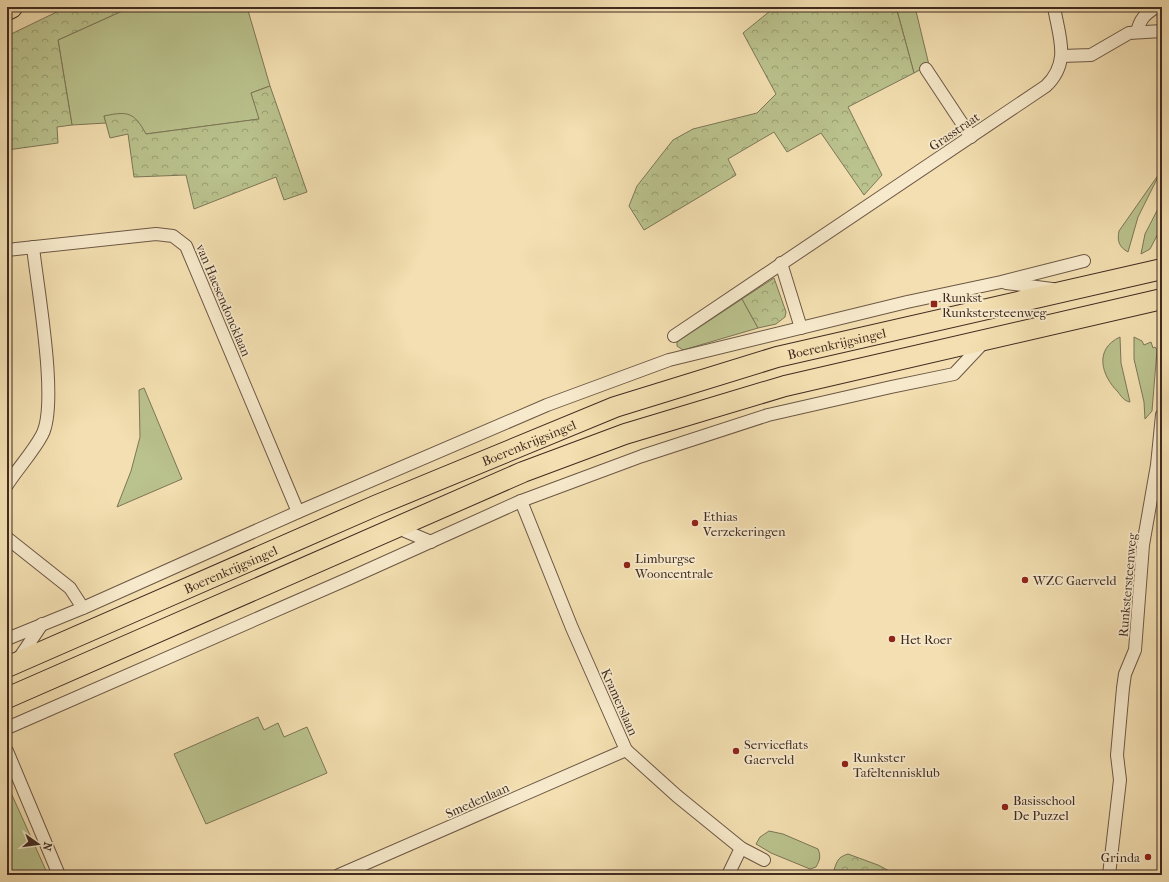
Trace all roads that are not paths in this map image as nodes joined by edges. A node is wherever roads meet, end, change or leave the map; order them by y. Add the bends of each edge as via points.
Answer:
1 (11, 7) edge
2 (1054, 7) edge
3 (1156, 7) edge
4 (7, 9) edge
5 (1162, 31) edge
6 (1138, 32) junction
7 (1062, 56) junction
8 (926, 69) dead end
9 (971, 136) junction
10 (33, 247) junction
11 (7, 250) edge
12 (1084, 261) dead end
13 (781, 264) junction
14 (1162, 269) edge
15 (1001, 282) junction
16 (1065, 291) junction
17 (1162, 299) edge
18 (801, 328) junction
19 (674, 336) dead end
20 (986, 340) junction
21 (1162, 414) edge
22 (7, 485) edge
23 (521, 501) junction
24 (298, 512) junction
25 (398, 528) junction
26 (7, 538) edge
27 (431, 542) junction
28 (83, 608) junction
29 (42, 624) junction
30 (7, 639) edge
31 (12, 665) edge
32 (7, 698) edge
33 (7, 728) edge
34 (626, 750) junction
35 (7, 751) edge
36 (741, 848) junction
37 (764, 860) dead end
38 (59, 875) edge
39 (339, 875) edge
40 (728, 875) edge
41 (1109, 875) edge

1 - 4 highway
2 - 7 street
3 - 6 street via 1146,13 1139,22
5 - 6 street
6 - 7 street via 1121,37 1091,55
7 - 9 street, Grasstraat via 1055,76 1046,86
8 - 9 street
9 - 13 street, Grasstraat
10 - 11 street, van Haesendoncklaan
10 - 22 street via 48,379 48,411 43,434
10 - 24 street, van Haesendoncklaan via 156,234 173,236 186,246
12 - 15 street, Boerenkrijgsingel
13 - 18 street
13 - 19 street, Grasstraat
14 - 16 highway, Boerenkrijgsingel
15 - 16 street, Boerenkrijgsingel
15 - 18 street, Boerenkrijgsingel
16 - 31 highway, Boerenkrijgsingel via 777,358 615,407 375,506
17 - 20 highway, Boerenkrijgsingel
18 - 24 street, Boerenkrijgsingel via 669,360 540,408
20 - 23 street via 954,374 768,415 642,456
20 - 25 highway, Boerenkrijgsingel via 785,386 625,434 523,472
21 - 41 street, Runkstersteenweg via 1157,465 1143,545 1135,650 1125,674 1123,688 1117,755 1120,780
23 - 27 street
23 - 34 street, Kramerslaan via 572,628
24 - 28 street, Boerenkrijgsingel
25 - 27 street
25 - 32 highway, Boerenkrijgsingel
26 - 28 street via 70,588
27 - 33 street
28 - 29 street, Boerenkrijgsingel
29 - 30 street, Boerenkrijgsingel
29 - 31 street, Boerenkrijgsingel
34 - 36 street, Kramerslaan
34 - 39 street, Smedenlaan
35 - 38 street
36 - 37 street, Kramerslaan
36 - 40 street

